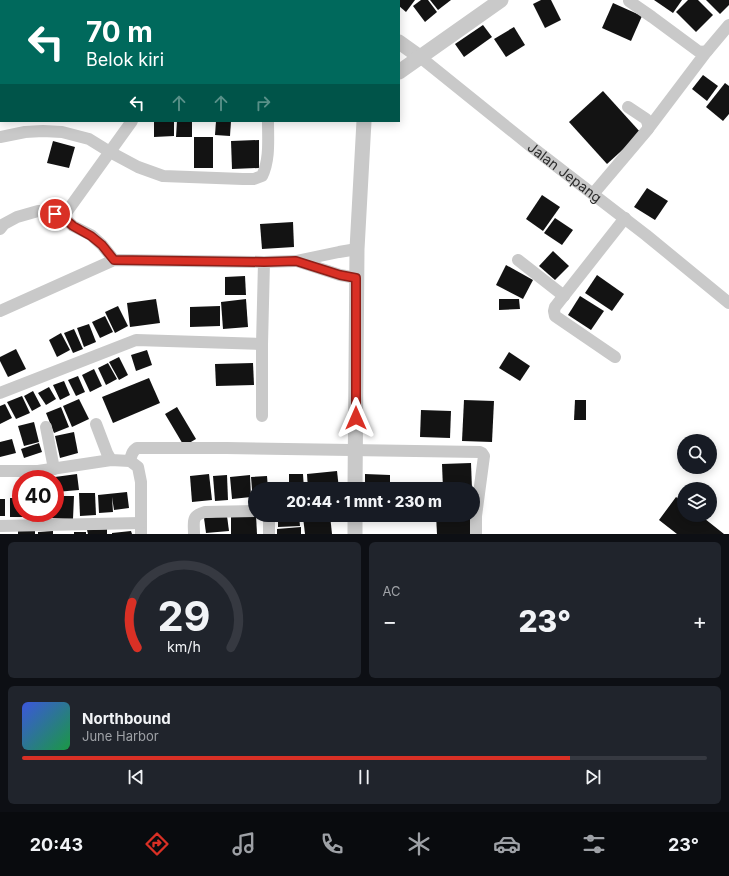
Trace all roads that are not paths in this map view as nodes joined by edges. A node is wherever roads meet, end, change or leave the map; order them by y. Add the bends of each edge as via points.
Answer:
1 (501, 0) edge
2 (628, 1) edge
3 (729, 25) edge
4 (400, 43) edge
5 (707, 51) junction
6 (420, 57) junction
7 (400, 71) edge
8 (628, 107) dead end
9 (131, 122) edge
10 (268, 122) edge
11 (364, 122) edge
12 (648, 129) junction
13 (0, 137) edge
14 (110, 152) junction
15 (593, 194) junction
16 (63, 217) junction
17 (625, 218) junction
18 (0, 229) edge
19 (357, 250) junction
20 (114, 260) junction
21 (518, 260) dead end
22 (296, 261) junction
23 (264, 262) junction
24 (356, 278) junction
25 (564, 296) junction
26 (729, 303) edge
27 (0, 311) edge
28 (262, 344) junction
29 (615, 357) dead end
30 (1, 389) edge
31 (262, 416) dead end
32 (96, 424) dead end
33 (46, 427) dead end
34 (356, 450) junction
35 (110, 460) junction
36 (130, 460) junction
37 (54, 469) junction
38 (0, 471) edge
39 (355, 482) edge
40 (248, 511) edge
41 (269, 522) edge
42 (355, 522) edge
43 (0, 526) edge
44 (141, 528) edge
45 (194, 534) edge
46 (269, 534) edge
47 (355, 534) edge
48 (476, 534) edge

1 - 6 street
2 - 5 street via 698,51
3 - 5 street
4 - 6 street, Jalan Jepang
5 - 12 street
6 - 7 street
6 - 15 street, Jalan Jepang
8 - 12 street via 646,119
9 - 14 street
10 - 14 street via 266,168 262,176 254,179 163,176 138,167
11 - 19 street
12 - 15 street
13 - 14 street via 25,132 62,132 89,139
14 - 16 street
15 - 17 street, Jalan Jepang
16 - 18 street via 38,211 18,217
16 - 20 street via 102,245
17 - 25 street
17 - 26 street, Jalan Jepang
19 - 22 street
19 - 24 street
20 - 23 street
20 - 27 street
21 - 25 street
22 - 23 street
22 - 24 street
23 - 28 street
24 - 34 street
25 - 29 street via 555,307 555,316
28 - 30 street via 136,340
28 - 31 street
32 - 35 street
33 - 37 street
34 - 36 street via 137,448
34 - 39 street
34 - 48 street via 482,452 484,456
35 - 36 street
35 - 37 street
36 - 44 street via 138,467 141,482
37 - 38 street
40 - 45 street via 198,514 194,520
41 - 46 street
42 - 47 street
43 - 44 street

